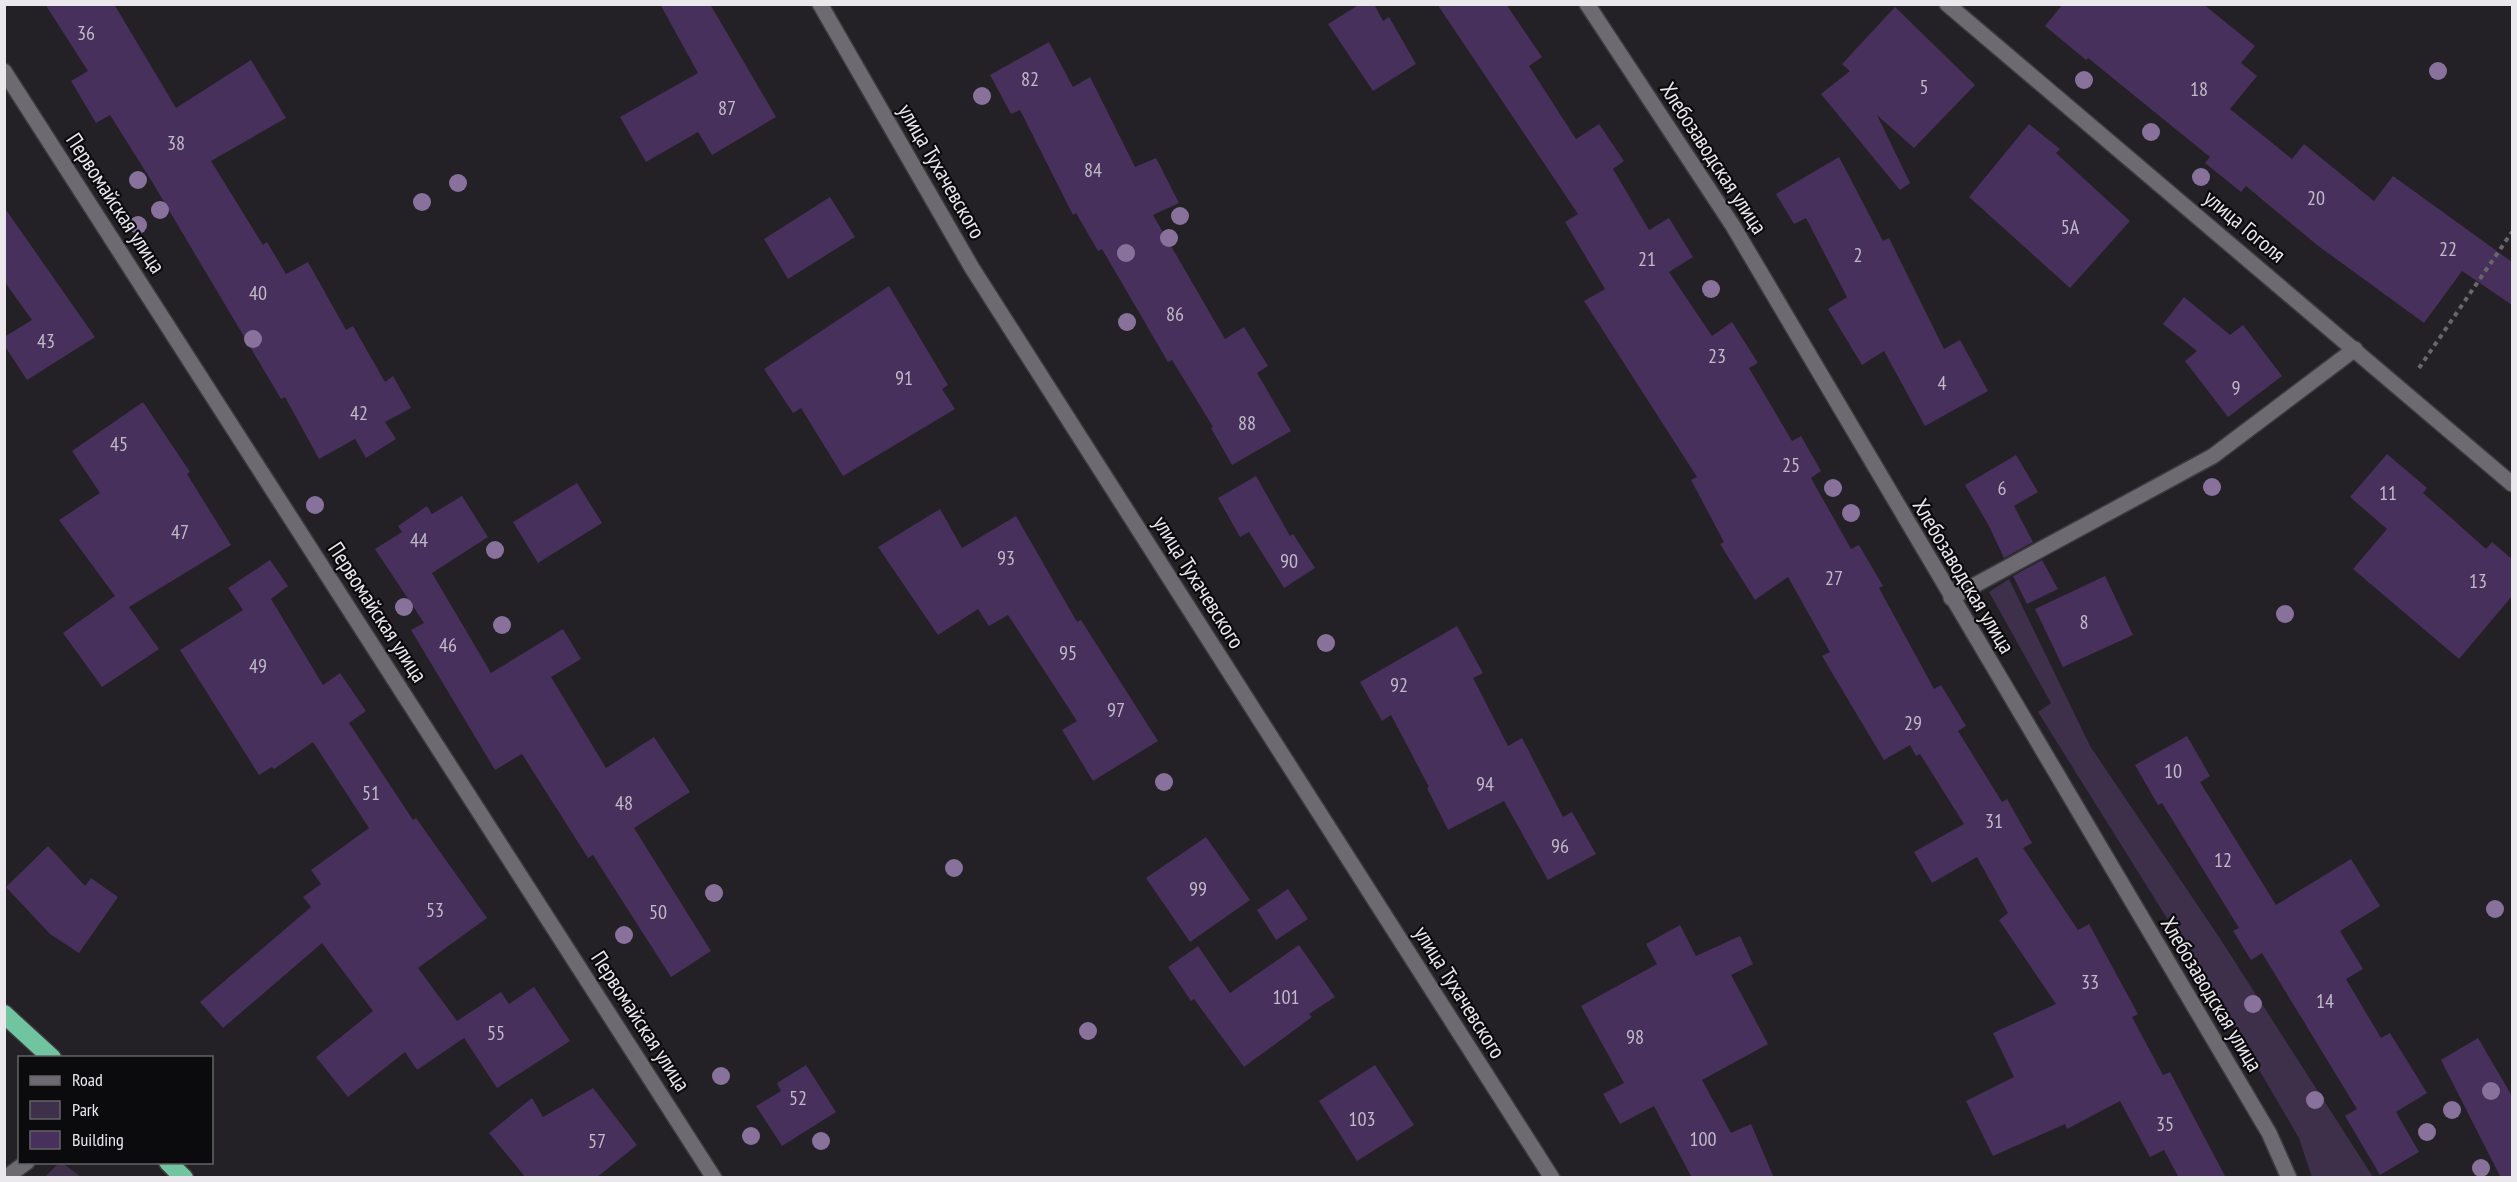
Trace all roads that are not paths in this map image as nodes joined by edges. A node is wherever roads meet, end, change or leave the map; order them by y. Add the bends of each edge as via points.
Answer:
1 (820, 4) edge
2 (1587, 4) edge
3 (1947, 4) edge
4 (4, 71) edge
5 (2355, 349) junction
6 (2512, 484) edge
7 (1951, 598) junction
8 (4, 1014) edge
9 (50, 1056) edge
10 (24, 1164) edge
11 (170, 1164) edge
12 (5, 1178) edge
13 (184, 1178) edge
14 (714, 1178) edge
15 (1552, 1178) edge
16 (2289, 1178) edge

1 - 15 street, улица Тухачевского via 972,268
2 - 7 street, Хлебозаводская улица via 1733,226
3 - 5 street, улица Гоголя
4 - 14 street, Первомайская улица
5 - 6 street, улица Гоголя
5 - 7 street via 2213,456
7 - 16 street, Хлебозаводская улица via 2269,1133
8 - 9 highway
10 - 12 street
11 - 13 highway

